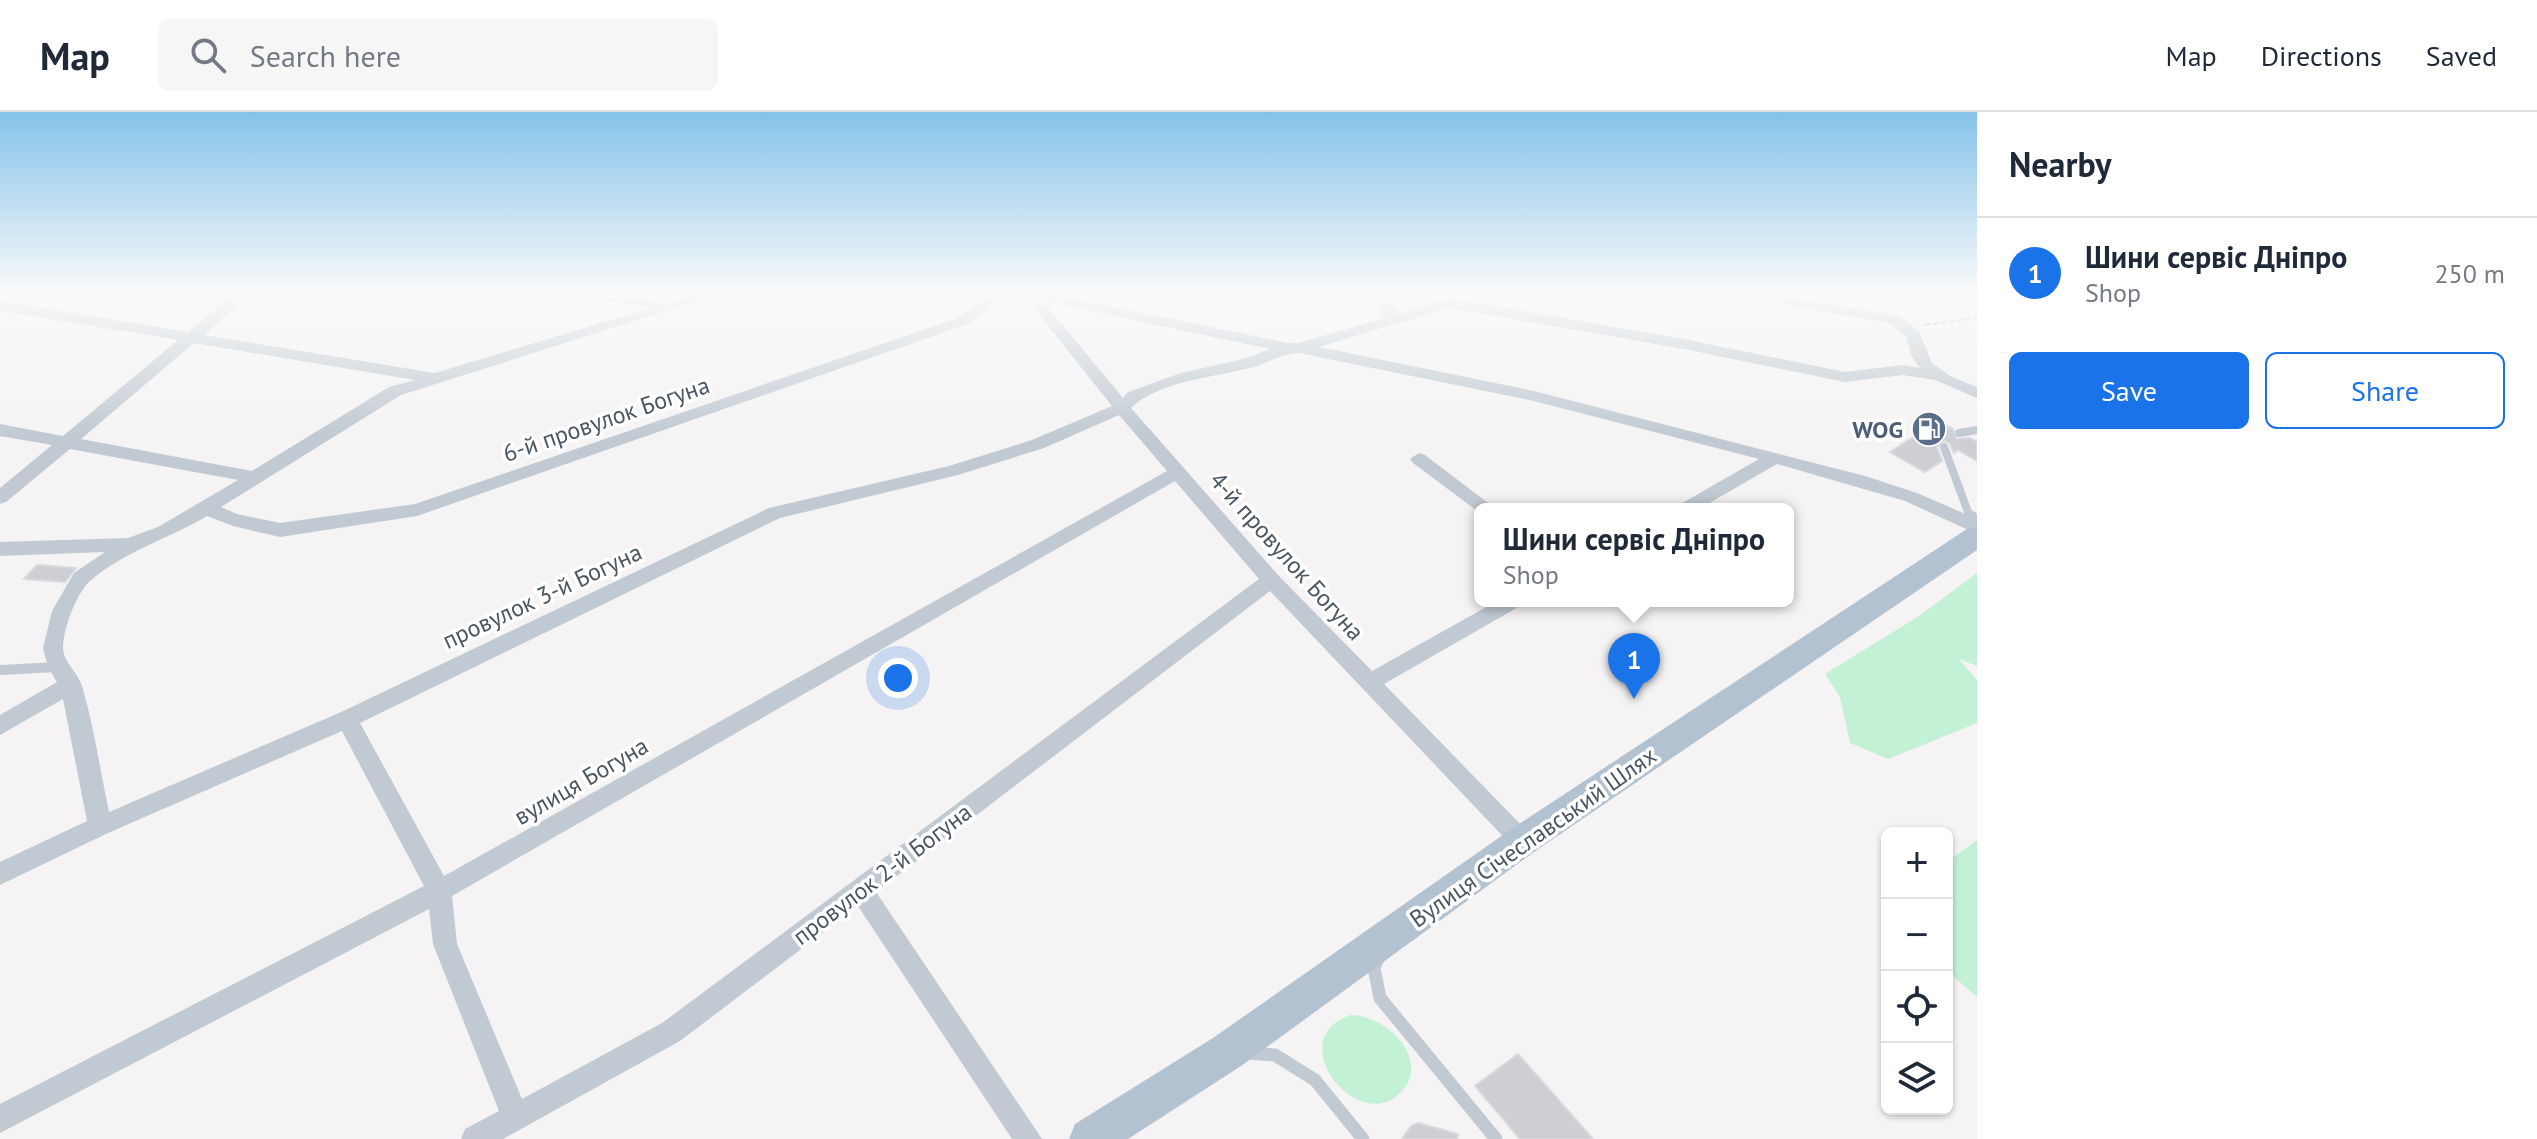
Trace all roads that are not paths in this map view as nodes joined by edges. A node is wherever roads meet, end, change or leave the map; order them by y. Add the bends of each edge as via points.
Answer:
1 (188, 340) edge
2 (202, 340) edge
3 (556, 340) edge
4 (908, 340) edge
5 (1067, 340) edge
6 (1252, 340) edge
7 (1323, 340) edge
8 (1661, 340) edge
9 (1914, 340) edge
10 (1293, 348) junction
11 (1938, 376) junction
12 (433, 377) junction
13 (1977, 393) edge
14 (1122, 408) junction
15 (0, 430) edge
16 (1977, 430) edge
17 (1959, 433) dead end
18 (65, 442) junction
19 (1944, 447) dead end
20 (1774, 458) junction
21 (1419, 459) dead end
22 (1178, 472) junction
23 (252, 477) junction
24 (0, 498) edge
25 (1479, 503) edge
26 (1695, 503) edge
27 (206, 508) junction
28 (1977, 525) edge
29 (1977, 536) edge
30 (130, 544) junction
31 (0, 549) edge
32 (1271, 580) junction
33 (1502, 607) edge
34 (0, 670) edge
35 (65, 676) junction
36 (1368, 683) junction
37 (347, 719) junction
38 (0, 726) edge
39 (100, 826) junction
40 (1522, 841) junction
41 (0, 874) edge
42 (861, 890) junction
43 (439, 891) junction
44 (1386, 939) junction
45 (1227, 1052) junction
46 (515, 1116) junction
47 (0, 1119) edge
48 (475, 1139) edge
49 (1028, 1139) edge
50 (1090, 1139) edge
51 (1363, 1139) edge
52 (1496, 1139) edge

1 - 18 street
2 - 12 street
3 - 12 street
4 - 27 street, 6-й провулок Богуна via 417,510 280,530
5 - 14 street, 4-й провулок Богуна
6 - 10 street
7 - 10 street, провулок 3-й Богуна
8 - 11 street, провулок 3-й Богуна via 1845,377 1903,370
9 - 11 street via 1922,363
10 - 14 street, провулок 3-й Богуна via 1187,377 1134,396
10 - 20 street via 1534,396
11 - 13 street
12 - 23 street via 395,391
14 - 22 street, 4-й провулок Богуна
14 - 37 street, провулок 3-й Богуна via 1038,444 952,471 775,513
15 - 18 street
16 - 17 lane
18 - 23 street
18 - 24 street
19 - 28 lane
20 - 26 street
20 - 28 street via 1911,497
21 - 25 street
22 - 32 street, 4-й провулок Богуна
22 - 43 street, вулиця Богуна
23 - 27 street
27 - 30 street via 165,532
29 - 40 main road, Вулиця Січеславський Шлях
30 - 31 street
30 - 35 street via 81,578 62,611 53,648
32 - 36 street, 4-й провулок Богуна
32 - 42 street, провулок 2-й Богуна
33 - 36 street
34 - 35 lane
35 - 38 street
35 - 39 street
36 - 40 street, 4-й провулок Богуна
37 - 39 street, провулок 3-й Богуна
37 - 43 street
39 - 41 street, провулок 3-й Богуна
40 - 44 main road, Вулиця Січеславський Шлях
42 - 46 street, провулок 2-й Богуна via 671,1032
42 - 49 street
43 - 46 street via 445,944
43 - 47 street, вулиця Богуна
44 - 45 main road, Вулиця Січеславський Шлях
44 - 52 lane via 1374,968 1380,998
45 - 50 main road, Вулиця Січеславський Шлях
45 - 51 lane via 1275,1055 1315,1080
46 - 48 street, провулок 2-й Богуна

